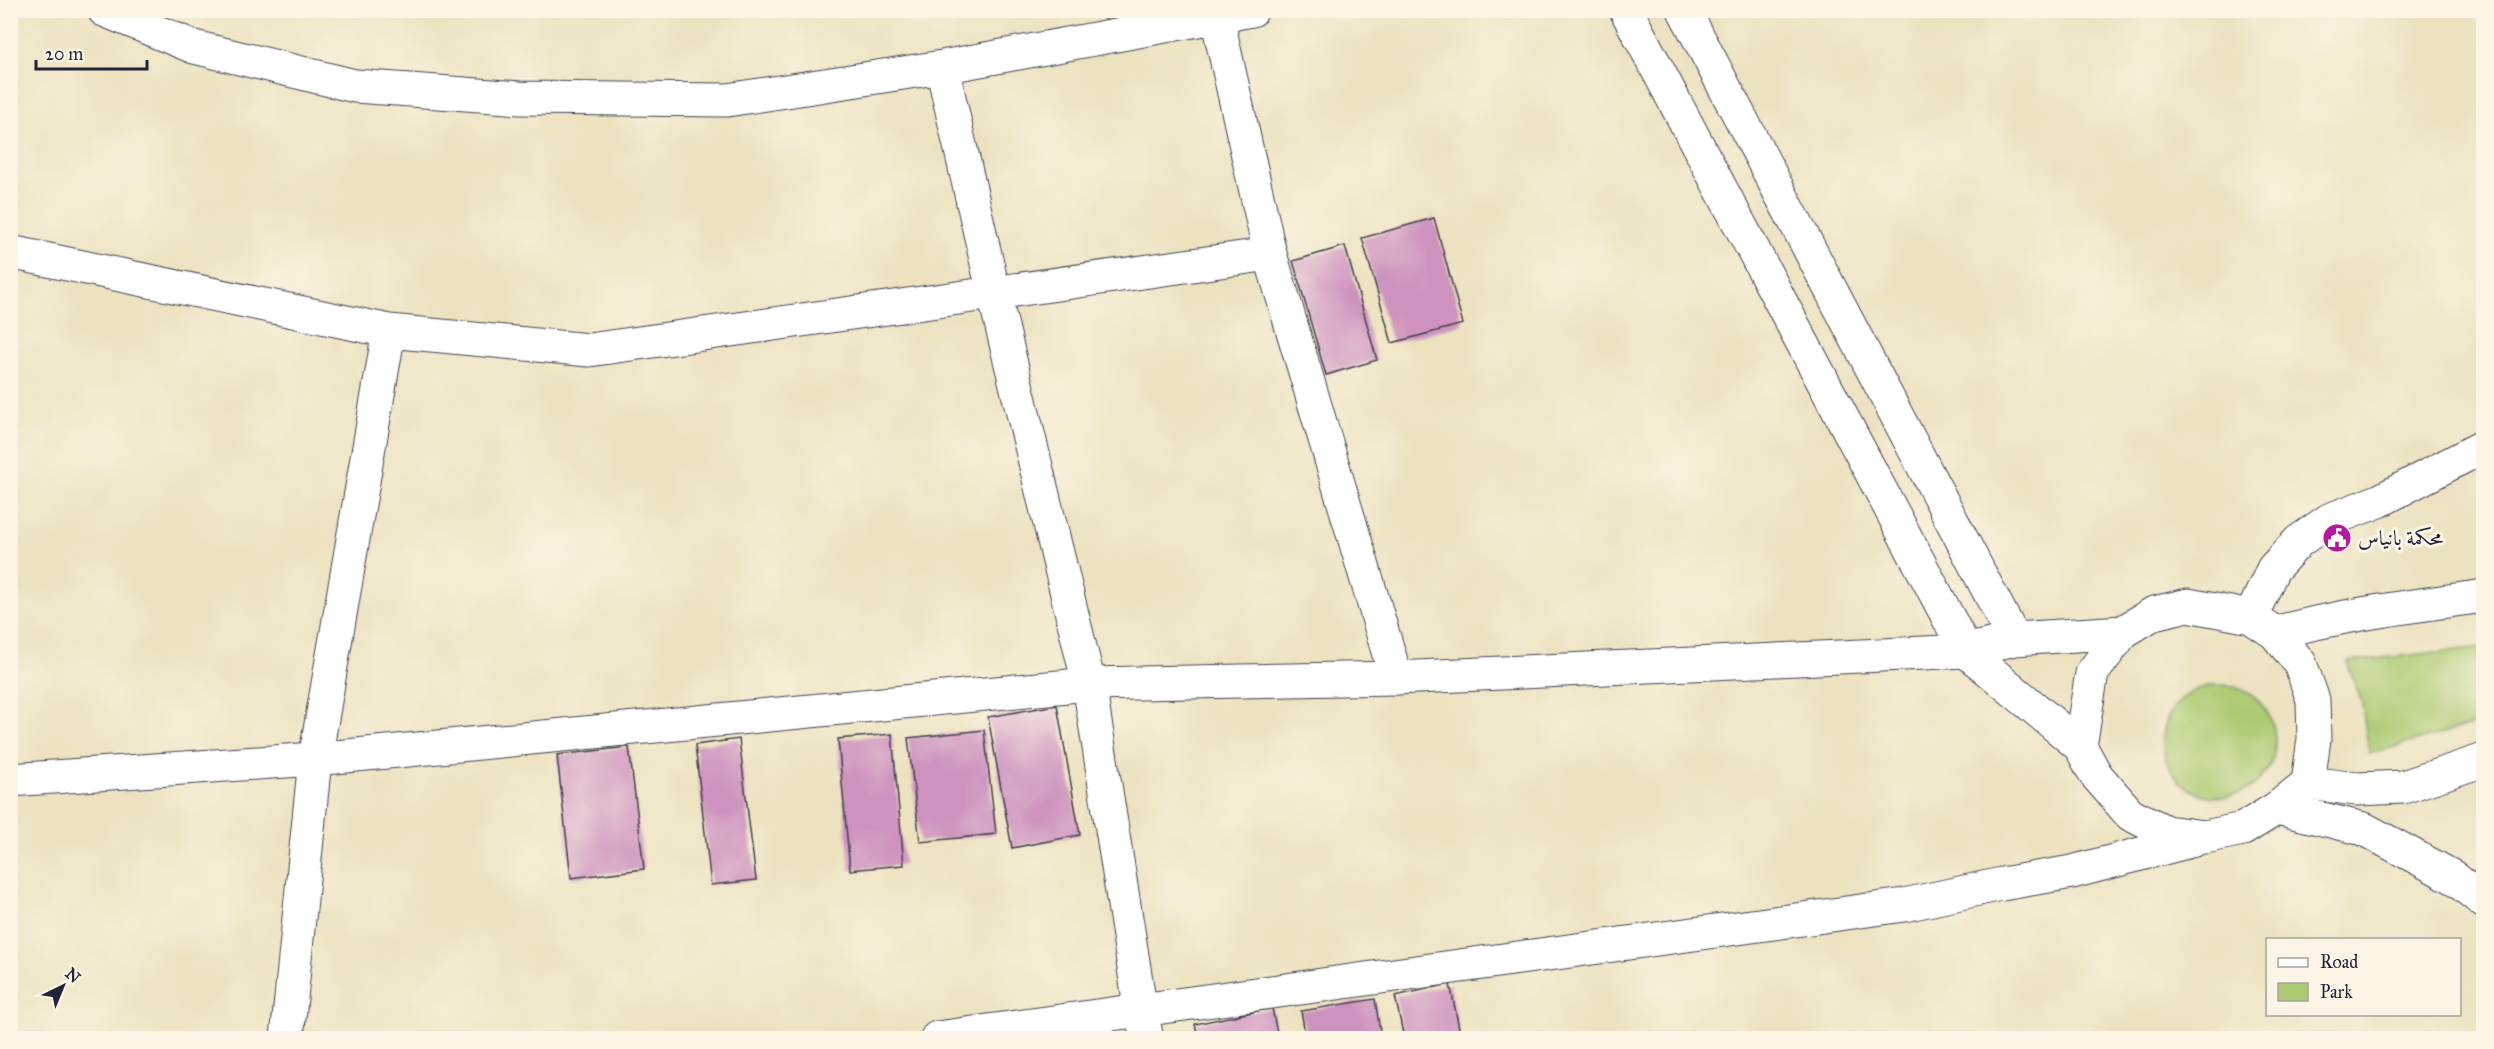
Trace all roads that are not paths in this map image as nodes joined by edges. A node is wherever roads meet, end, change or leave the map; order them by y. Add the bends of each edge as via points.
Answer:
1 (104, 10) edge
2 (1252, 10) edge
3 (1626, 10) edge
4 (1684, 10) edge
5 (1217, 17) junction
6 (942, 67) junction
7 (10, 252) edge
8 (1270, 254) junction
9 (994, 294) junction
10 (389, 330) junction
11 (2484, 446) edge
12 (2484, 596) edge
13 (2263, 625) junction
14 (2123, 632) junction
15 (2014, 639) junction
16 (1966, 651) junction
17 (1396, 678) junction
18 (1089, 684) junction
19 (2080, 746) junction
20 (315, 759) junction
21 (2484, 760) edge
22 (10, 780) edge
23 (2307, 783) junction
24 (2277, 807) junction
25 (2205, 837) junction
26 (2484, 902) edge
27 (1144, 1025) edge
28 (287, 1038) edge
29 (937, 1038) edge

1 - 6 street via 194,47 356,86 508,98 727,100
2 - 5 street
3 - 16 street
4 - 15 street
5 - 6 street
5 - 8 street
6 - 9 street
7 - 10 street
8 - 9 street
8 - 17 street
9 - 10 street via 589,350
9 - 18 street
10 - 20 street
11 - 13 street via 2379,501 2329,520 2299,541 2274,569
12 - 13 street
13 - 14 street via 2188,605 2154,613
13 - 23 street via 2300,663 2313,700 2314,739
14 - 15 street
14 - 19 street via 2092,673
15 - 16 street
16 - 17 street
16 - 19 street
17 - 18 street
18 - 20 street
18 - 27 street
19 - 25 street via 2096,775 2130,814 2166,832
20 - 22 street
20 - 28 street
21 - 23 street via 2403,787 2357,789
23 - 24 street
24 - 25 street via 2243,829
24 - 26 street via 2364,829 2453,877
25 - 27 street via 2073,872 1904,905
27 - 29 street

